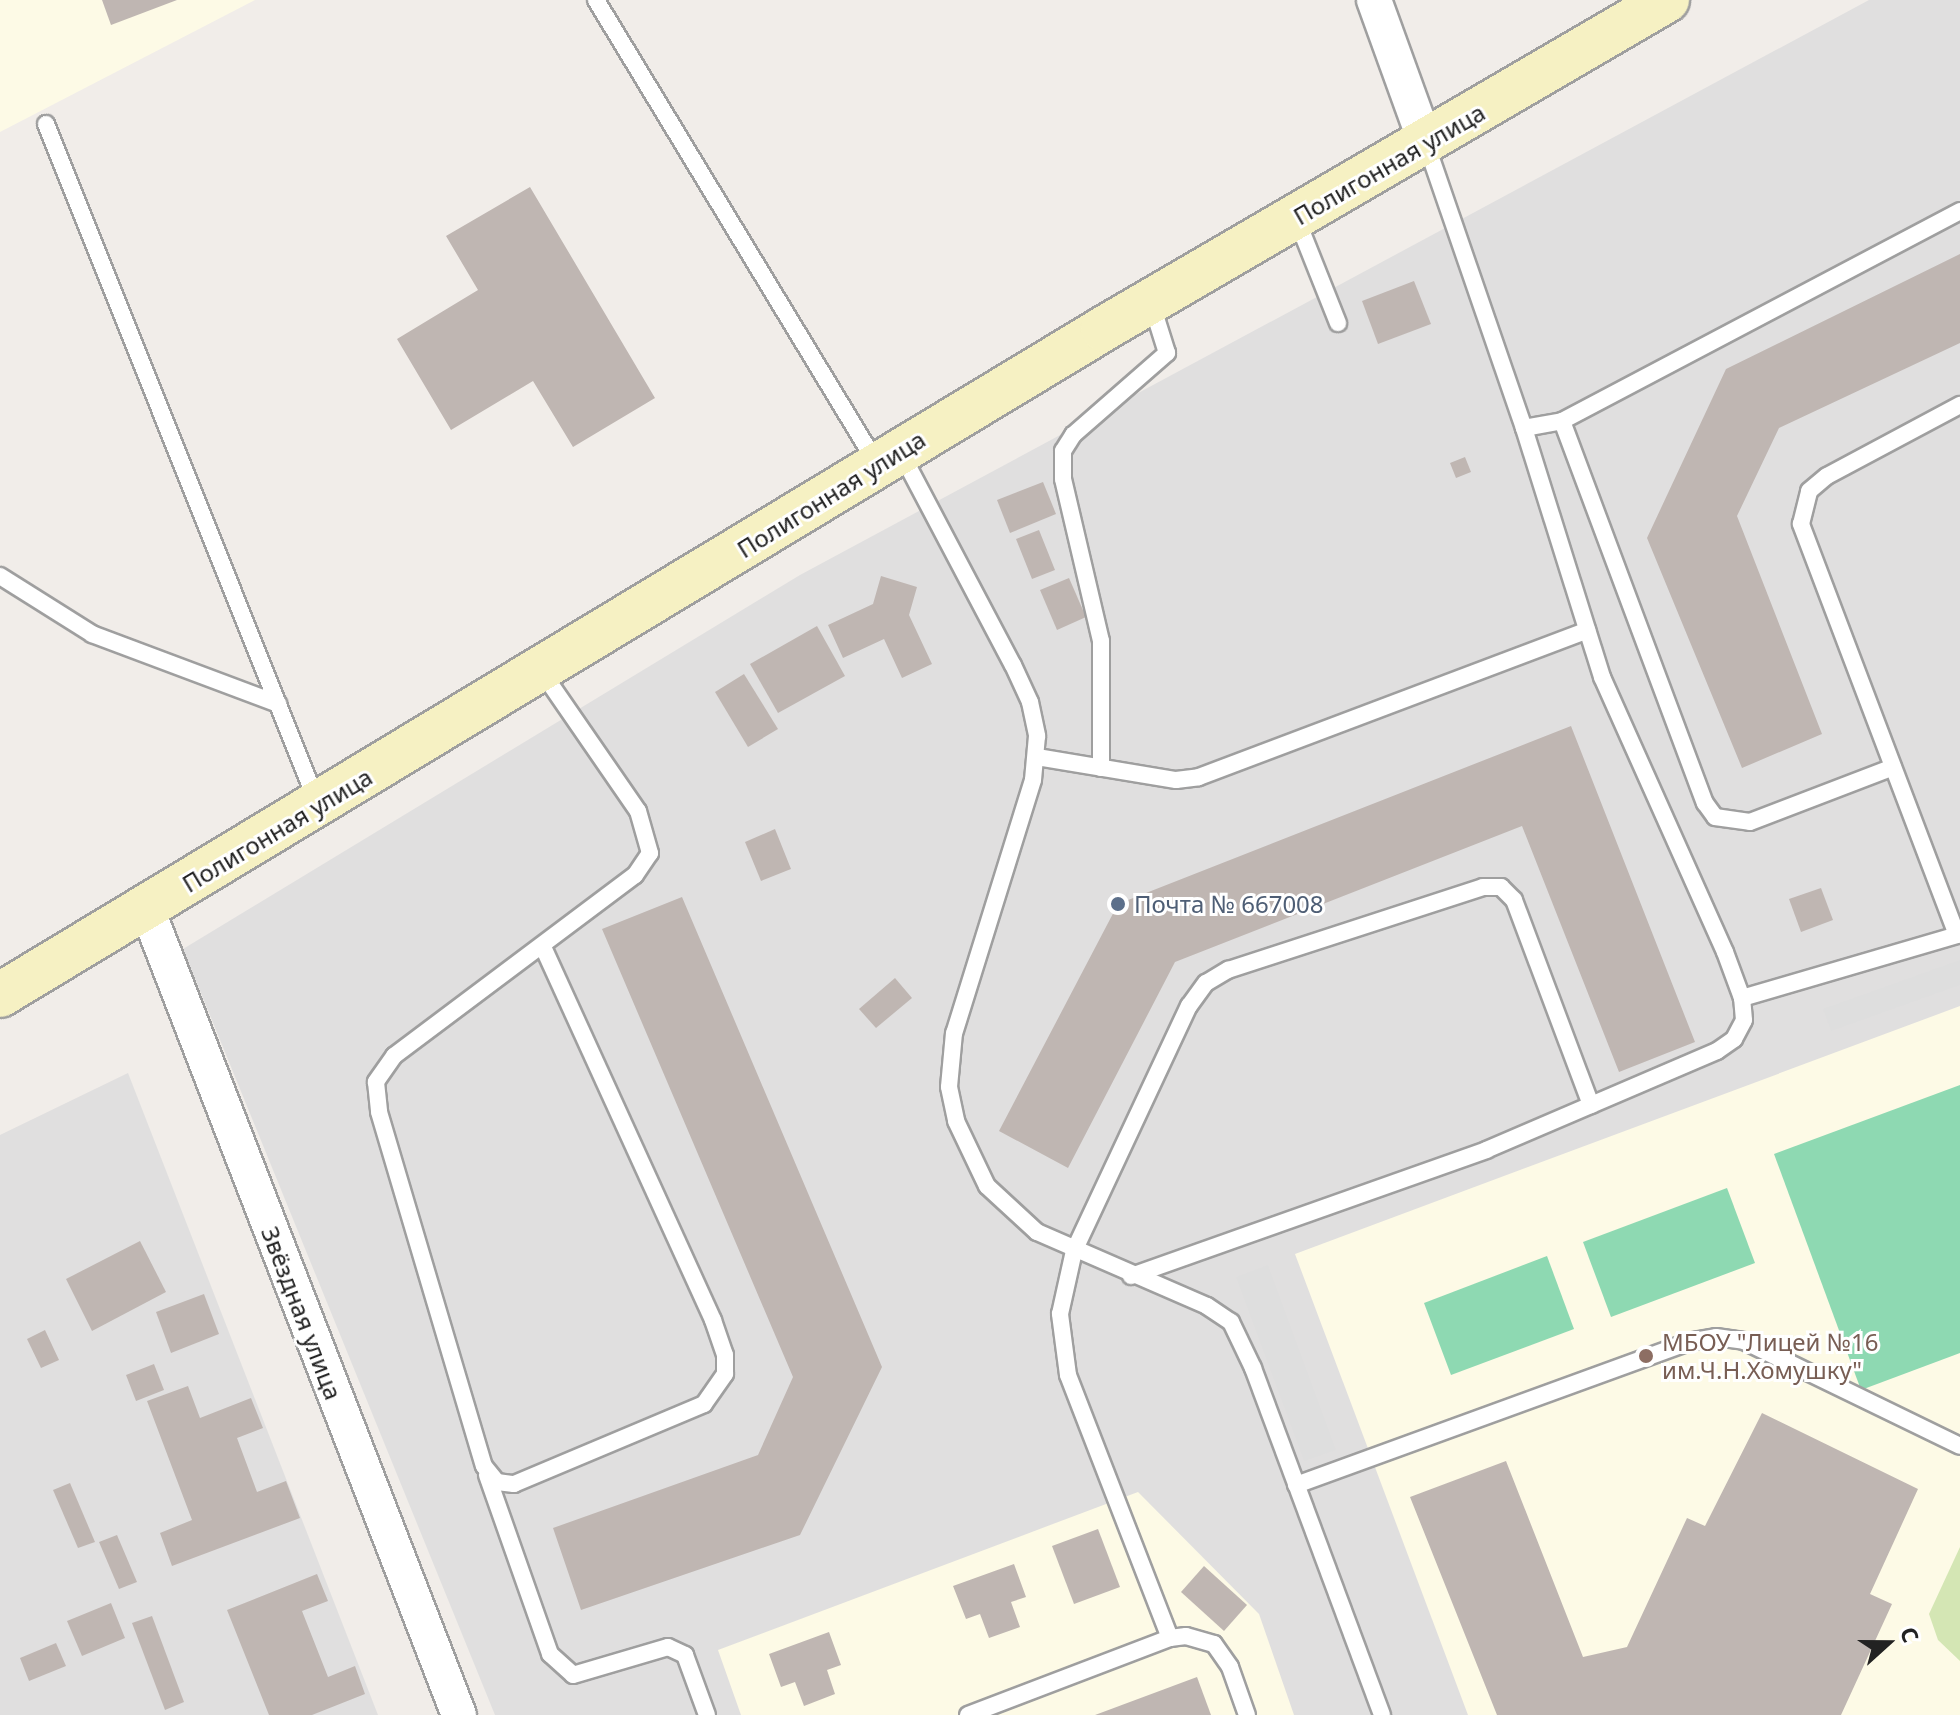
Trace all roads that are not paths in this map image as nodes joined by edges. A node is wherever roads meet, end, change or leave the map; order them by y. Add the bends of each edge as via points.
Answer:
1 (596, 0) edge
2 (1374, 0) edge
3 (1667, 0) edge
4 (46, 124) dead end
5 (1426, 144) junction
6 (1960, 211) edge
7 (1296, 219) junction
8 (1151, 302) junction
9 (1338, 323) dead end
10 (1960, 405) edge
11 (1562, 421) junction
12 (1524, 428) junction
13 (890, 459) junction
14 (0, 576) edge
15 (1587, 630) junction
16 (541, 670) junction
17 (278, 704) junction
18 (1037, 757) junction
19 (1893, 767) junction
20 (1101, 768) junction
21 (319, 805) junction
22 (147, 909) junction
23 (1959, 935) edge
24 (543, 947) junction
25 (0, 995) edge
26 (1742, 998) junction
27 (1591, 1105) junction
28 (1074, 1251) junction
29 (1131, 1276) junction
30 (1960, 1446) edge
31 (484, 1466) junction
32 (1296, 1485) junction
33 (1170, 1638) junction
34 (459, 1715) edge
35 (707, 1715) edge
36 (968, 1715) edge
37 (1247, 1715) edge
38 (1382, 1715) edge

1 - 13 lane
2 - 5 street
3 - 5 street, Полигонная улица via 1609,23
4 - 17 lane
5 - 7 street, Полигонная улица
5 - 12 lane
6 - 11 lane
7 - 8 street, Полигонная улица
7 - 9 lane
8 - 13 street, Полигонная улица
8 - 20 lane via 1167,353 1073,435 1063,451 1063,479 1101,641
10 - 19 lane via 1827,476 1801,506 1801,524
11 - 12 lane
11 - 19 lane via 1705,803 1715,817 1750,822
12 - 15 lane
13 - 16 street, Полигонная улица
13 - 18 lane via 1030,702
14 - 17 lane via 92,634
15 - 20 lane via 1199,777 1176,780
15 - 26 lane via 1602,677
16 - 21 street, Полигонная улица
16 - 24 lane via 638,811 650,840 650,853 635,875
17 - 21 lane
18 - 20 lane
18 - 28 lane via 954,1033 949,1087 967,1150 987,1186 1016,1216
19 - 23 lane
21 - 22 street, Полигонная улица
22 - 25 street, Полигонная улица
22 - 34 street, Звёздная улица
23 - 26 lane
24 - 31 lane via 394,1056 376,1082 379,1112
24 - 31 lane via 713,1320 725,1355 725,1374 704,1404 545,1475 514,1484 497,1482
26 - 27 lane via 1744,1020 1734,1039
27 - 28 lane via 1514,900 1501,887 1483,887 1228,970 1206,983 1189,1006
27 - 29 lane via 1486,1150
28 - 29 lane
28 - 33 lane via 1060,1314 1068,1375
29 - 32 lane via 1207,1306 1231,1322
30 - 32 lane via 1744,1341 1716,1337 1688,1342
31 - 35 lane via 550,1654 573,1675 668,1647 685,1655
32 - 38 lane
33 - 36 lane
33 - 37 lane via 1186,1636 1214,1644 1230,1667

